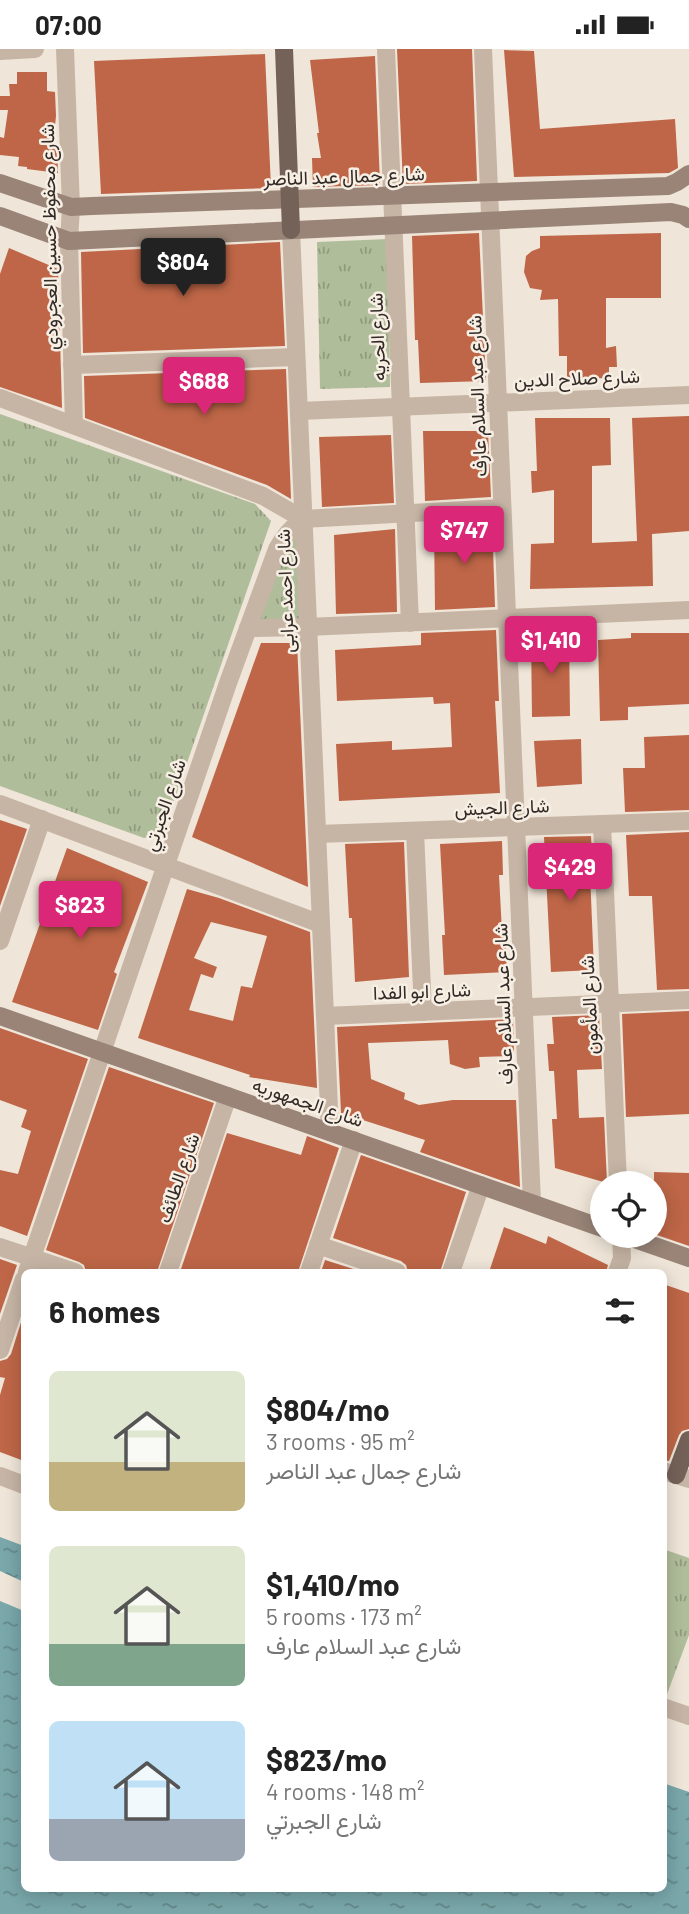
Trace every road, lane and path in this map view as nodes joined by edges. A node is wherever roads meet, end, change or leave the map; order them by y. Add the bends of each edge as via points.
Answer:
1 (35, 49) edge
2 (65, 49) edge
3 (284, 49) edge
4 (386, 49) edge
5 (483, 49) edge
6 (0, 51) edge
7 (689, 174) edge
8 (0, 183) edge
9 (489, 192) junction
10 (392, 195) junction
11 (290, 199) junction
12 (71, 207) junction
13 (0, 216) edge
14 (689, 219) edge
15 (490, 220) junction
16 (394, 225) junction
17 (291, 230) junction
18 (69, 241) junction
19 (296, 357) junction
20 (72, 365) junction
21 (689, 395) edge
22 (0, 398) edge
23 (498, 403) junction
24 (401, 407) junction
25 (299, 411) junction
26 (74, 425) junction
27 (502, 508) junction
28 (405, 514) junction
29 (303, 519) junction
30 (689, 610) edge
31 (507, 618) junction
32 (410, 623) junction
33 (307, 627) junction
34 (248, 628) junction
35 (0, 804) edge
36 (42, 819) junction
37 (689, 821) edge
38 (602, 824) junction
39 (516, 827) junction
40 (415, 831) junction
41 (317, 834) junction
42 (166, 865) junction
43 (321, 924) junction
44 (0, 941) edge
45 (689, 1000) edge
46 (609, 1004) junction
47 (524, 1007) junction
48 (424, 1011) junction
49 (0, 1016) edge
50 (325, 1016) junction
51 (102, 1052) junction
52 (228, 1096) junction
53 (330, 1132) junction
54 (354, 1140) junction
55 (617, 1171) edge
56 (481, 1185) junction
57 (532, 1203) junction
58 (590, 1224) edge
59 (318, 1245) junction
60 (0, 1247) edge
61 (622, 1248) edge
62 (660, 1248) edge
63 (689, 1258) edge
64 (29, 1265) edge
65 (55, 1269) edge
66 (169, 1269) edge
67 (310, 1269) edge
68 (388, 1269) edge
69 (452, 1269) edge
70 (618, 1269) edge
71 (21, 1288) edge
72 (0, 1350) edge
73 (689, 1440) edge
74 (676, 1475) edge
75 (0, 1476) edge
76 (21, 1484) edge
77 (667, 1708) edge
78 (689, 1716) edge

1 - 6 street
2 - 12 street, شارع محفوظ حسين العجرودي
3 - 11 main road, شارع احمد عرابى
4 - 10 street, شارع الحريه
5 - 9 street, شارع عبد السلام عارف
7 - 9 main road, شارع جمال عبد الناصر via 668,185
8 - 12 main road, شارع جمال عبد الناصر
9 - 10 main road, شارع جمال عبد الناصر
9 - 15 street, شارع عبد السلام عارف
10 - 11 main road, شارع جمال عبد الناصر
10 - 16 street, شارع الحريه
11 - 12 main road, شارع جمال عبد الناصر
11 - 17 main road, شارع احمد عرابى
12 - 18 street, شارع محفوظ حسين العجرودي
13 - 18 main road
14 - 15 main road via 671,212
15 - 16 main road
15 - 23 street, شارع عبد السلام عارف
16 - 17 main road
16 - 24 street, شارع الحريه
17 - 18 main road
17 - 19 street, شارع احمد عرابى
18 - 20 street, شارع محفوظ حسين العجرودي
19 - 20 street
19 - 25 street, شارع احمد عرابى
20 - 26 street, شارع محفوظ حسين العجرودي
21 - 23 street, شارع صلاح الدين
22 - 26 street
23 - 24 street, شارع صلاح الدين
23 - 27 street, شارع عبد السلام عارف
24 - 25 street, شارع صلاح الدين
24 - 28 street, شارع الحريه
25 - 29 street, شارع احمد عرابى
26 - 29 street via 263,496
27 - 28 street
27 - 31 street, شارع عبد السلام عارف
28 - 29 street
28 - 32 street, شارع الحريه
29 - 33 street, شارع احمد عرابى
29 - 34 street, شارع الجبرتي via 283,537
30 - 31 street
31 - 32 street
31 - 39 street, شارع عبد السلام عارف
32 - 33 street
33 - 34 street
33 - 41 street, شارع احمد عرابى
34 - 42 street, شارع الجبرتي
35 - 36 street
36 - 42 street
36 - 44 street
37 - 38 street, شارع الجيش
38 - 39 street, شارع الجيش
38 - 46 street, شارع المأمون
39 - 40 street, شارع الجيش
39 - 47 street, شارع عبد السلام عارف
40 - 41 street, شارع الجيش
40 - 48 street
41 - 43 street, شارع احمد عرابى
42 - 43 street
42 - 51 street, شارع الجبرتي
43 - 50 street, شارع احمد عرابى
45 - 46 street, شارع ابو الفدا
46 - 47 street, شارع ابو الفدا
46 - 55 street, شارع المأمون
47 - 48 street, شارع ابو الفدا
47 - 57 street, شارع عبد السلام عارف
48 - 50 street, شارع ابو الفدا
49 - 51 main road, شارع الجمهوريه
50 - 53 street, شارع احمد عرابى
51 - 52 main road, شارع الجمهوريه
51 - 64 street, شارع الجبرتي
52 - 53 main road, شارع الجمهوريه
52 - 66 street, شارع الطائف
53 - 54 main road, شارع الجمهوريه
54 - 56 main road, شارع الجمهوريه
54 - 59 street
56 - 57 main road, شارع الجمهوريه
56 - 69 street
57 - 58 main road, شارع الجمهوريه
59 - 67 street
59 - 68 street
60 - 64 street
61 - 70 street
62 - 63 main road
64 - 65 street
71 - 72 street
73 - 74 main road
75 - 76 street
77 - 78 street

